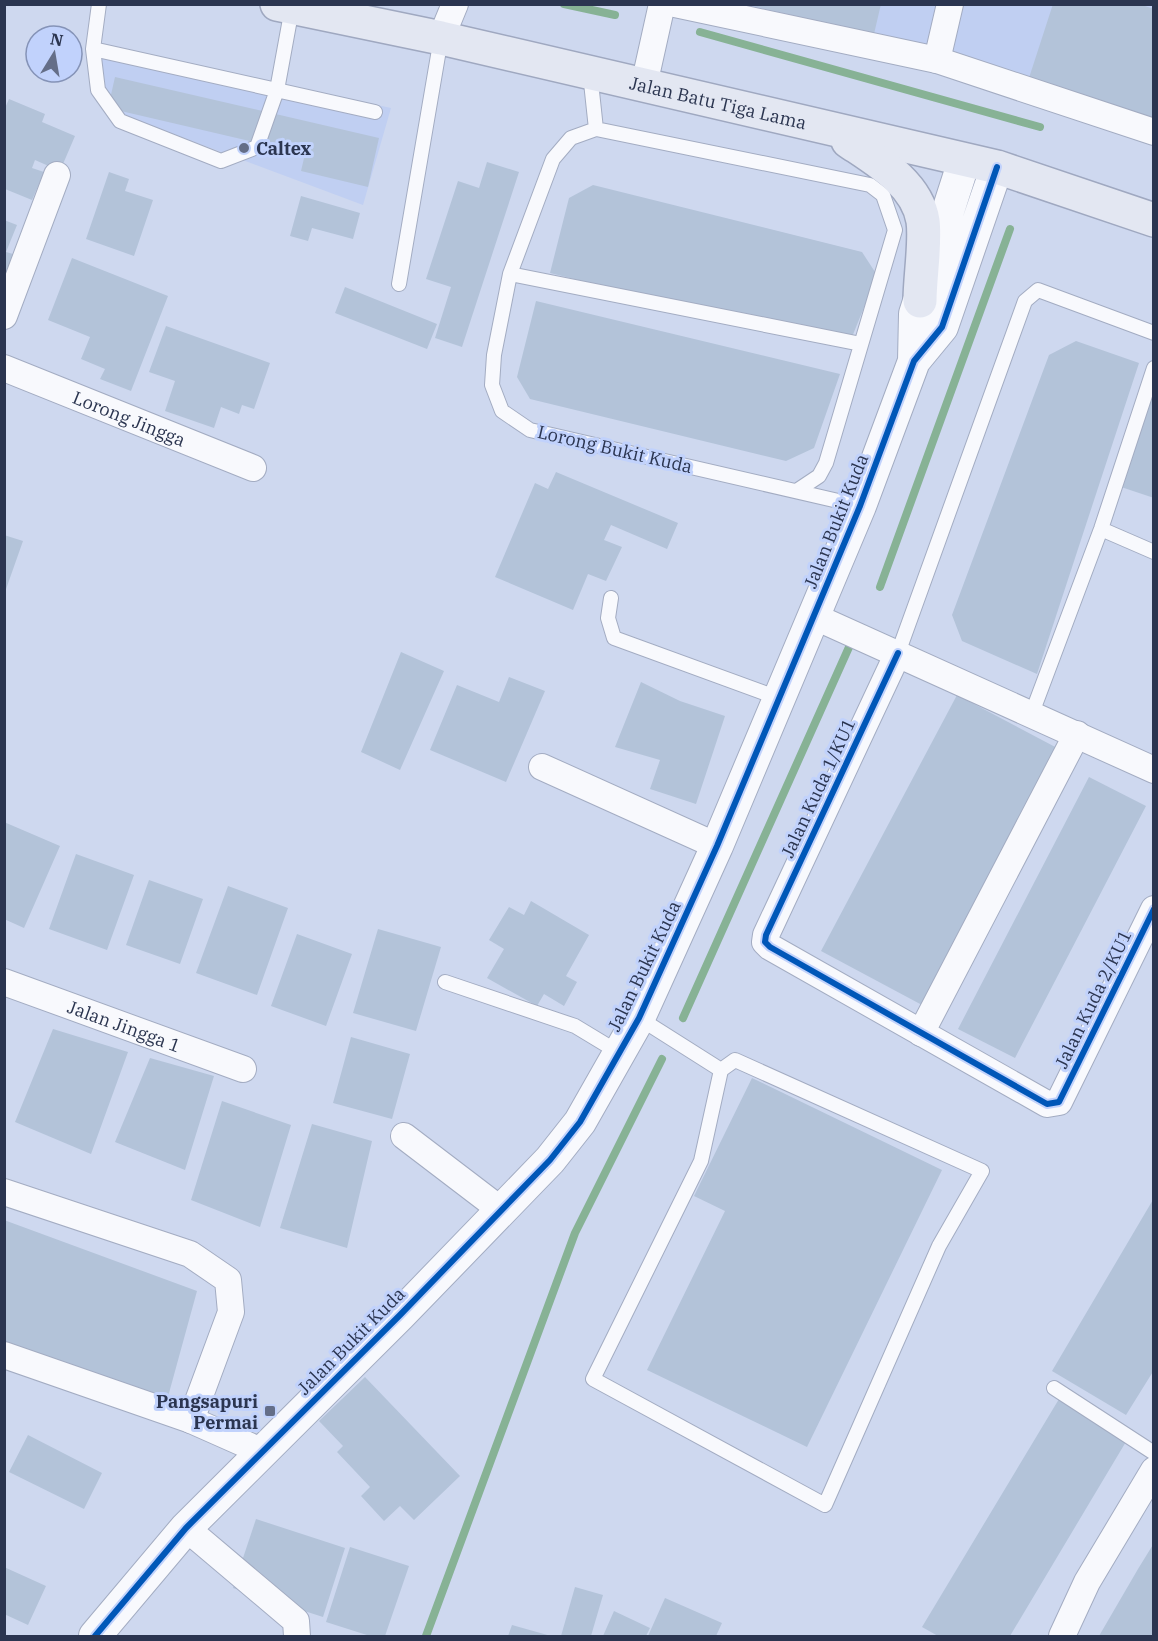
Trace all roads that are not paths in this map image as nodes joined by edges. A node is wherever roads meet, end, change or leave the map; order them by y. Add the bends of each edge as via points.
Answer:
1 (99, 4) edge
2 (455, 4) edge
3 (662, 4) edge
4 (675, 4) edge
5 (950, 4) edge
6 (285, 6) edge
7 (441, 38) junction
8 (93, 49) junction
9 (937, 60) junction
10 (590, 73) junction
11 (644, 85) junction
12 (277, 90) junction
13 (375, 112) dead end
14 (596, 129) junction
15 (829, 129) junction
16 (1154, 132) edge
17 (964, 160) junction
18 (997, 167) junction
19 (57, 176) dead end
20 (1154, 220) edge
21 (510, 274) junction
22 (399, 284) dead end
23 (920, 301) junction
24 (4, 316) edge
25 (1152, 331) edge
26 (861, 344) junction
27 (914, 361) junction
28 (4, 368) edge
29 (1154, 368) edge
30 (253, 468) dead end
31 (798, 490) junction
32 (860, 506) junction
33 (1101, 530) junction
34 (1154, 552) edge
35 (611, 598) dead end
36 (813, 616) junction
37 (898, 653) junction
38 (781, 699) junction
39 (1032, 713) junction
40 (1077, 734) junction
41 (542, 767) dead end
42 (1154, 770) edge
43 (717, 846) junction
44 (1154, 909) edge
45 (4, 982) edge
46 (445, 982) dead end
47 (639, 1018) junction
48 (921, 1033) junction
49 (618, 1052) junction
50 (243, 1069) dead end
51 (722, 1070) junction
52 (404, 1136) dead end
53 (4, 1192) edge
54 (501, 1210) junction
55 (4, 1355) edge
56 (1054, 1388) dead end
57 (191, 1420) junction
58 (261, 1451) junction
59 (1154, 1453) edge
60 (1154, 1470) edge
61 (186, 1528) junction
62 (95, 1636) edge
63 (297, 1636) edge
64 (1062, 1636) edge

1 - 8 lane
2 - 7 street
3 - 11 street
4 - 9 street
5 - 9 street
6 - 7 main road, Jalan Batu Tiga Lama
6 - 12 lane
7 - 10 main road, Jalan Batu Tiga Lama
7 - 22 lane
8 - 12 lane
8 - 12 lane via 98,90 120,121 221,161 257,147
9 - 16 street
10 - 11 main road, Jalan Batu Tiga Lama
10 - 14 lane
11 - 15 main road, Jalan Batu Tiga Lama
12 - 13 lane
14 - 21 lane, Lorong Bukit Kuda via 571,138 553,159
14 - 26 lane via 870,184 883,195 895,230
15 - 17 main road, Jalan Batu Tiga Lama
15 - 23 main road via 888,168 913,195 923,220
17 - 18 main road, Jalan Batu Tiga Lama
17 - 23 street, Jalan Bukit Kuda
18 - 20 main road, Jalan Batu Tiga Lama
18 - 27 street, Jalan Bukit Kuda via 942,327
19 - 24 street
21 - 26 lane
21 - 31 lane, Lorong Bukit Kuda via 492,385 502,411 530,430
23 - 27 street, Jalan Bukit Kuda via 915,314
25 - 37 lane, Jalan Kuda 1/KU1 via 1038,290 1025,301
26 - 31 lane via 826,464 819,476
27 - 32 street, Jalan Bukit Kuda
28 - 30 street, Lorong Jingga
29 - 33 lane
31 - 32 lane, Lorong Bukit Kuda
32 - 36 street, Jalan Bukit Kuda
33 - 34 lane
33 - 39 lane
35 - 38 lane via 608,618 614,638
36 - 37 street
36 - 38 street, Jalan Bukit Kuda
37 - 39 street
37 - 48 street, Jalan Kuda 1/KU1 via 765,942
38 - 43 street, Jalan Bukit Kuda
39 - 40 street
40 - 42 street
40 - 48 street
41 - 43 street
43 - 47 street, Jalan Bukit Kuda
44 - 48 street, Jalan Kuda 2/KU1 via 1059,1102 1047,1104
45 - 50 street, Jalan Jingga 1
46 - 49 lane via 575,1026
47 - 49 street, Jalan Bukit Kuda
47 - 51 lane
49 - 54 street, Jalan Bukit Kuda via 580,1122 550,1160
51 - 51 lane via 735,1060 982,1171 939,1246 825,1505 593,1378 701,1161
52 - 54 street
53 - 57 street via 190,1254 228,1280 231,1312
54 - 58 street, Jalan Bukit Kuda
55 - 57 street
56 - 59 lane
57 - 58 street
58 - 61 street, Jalan Bukit Kuda
60 - 64 street via 1087,1582
61 - 62 street, Jalan Bukit Kuda
61 - 63 street via 296,1621

